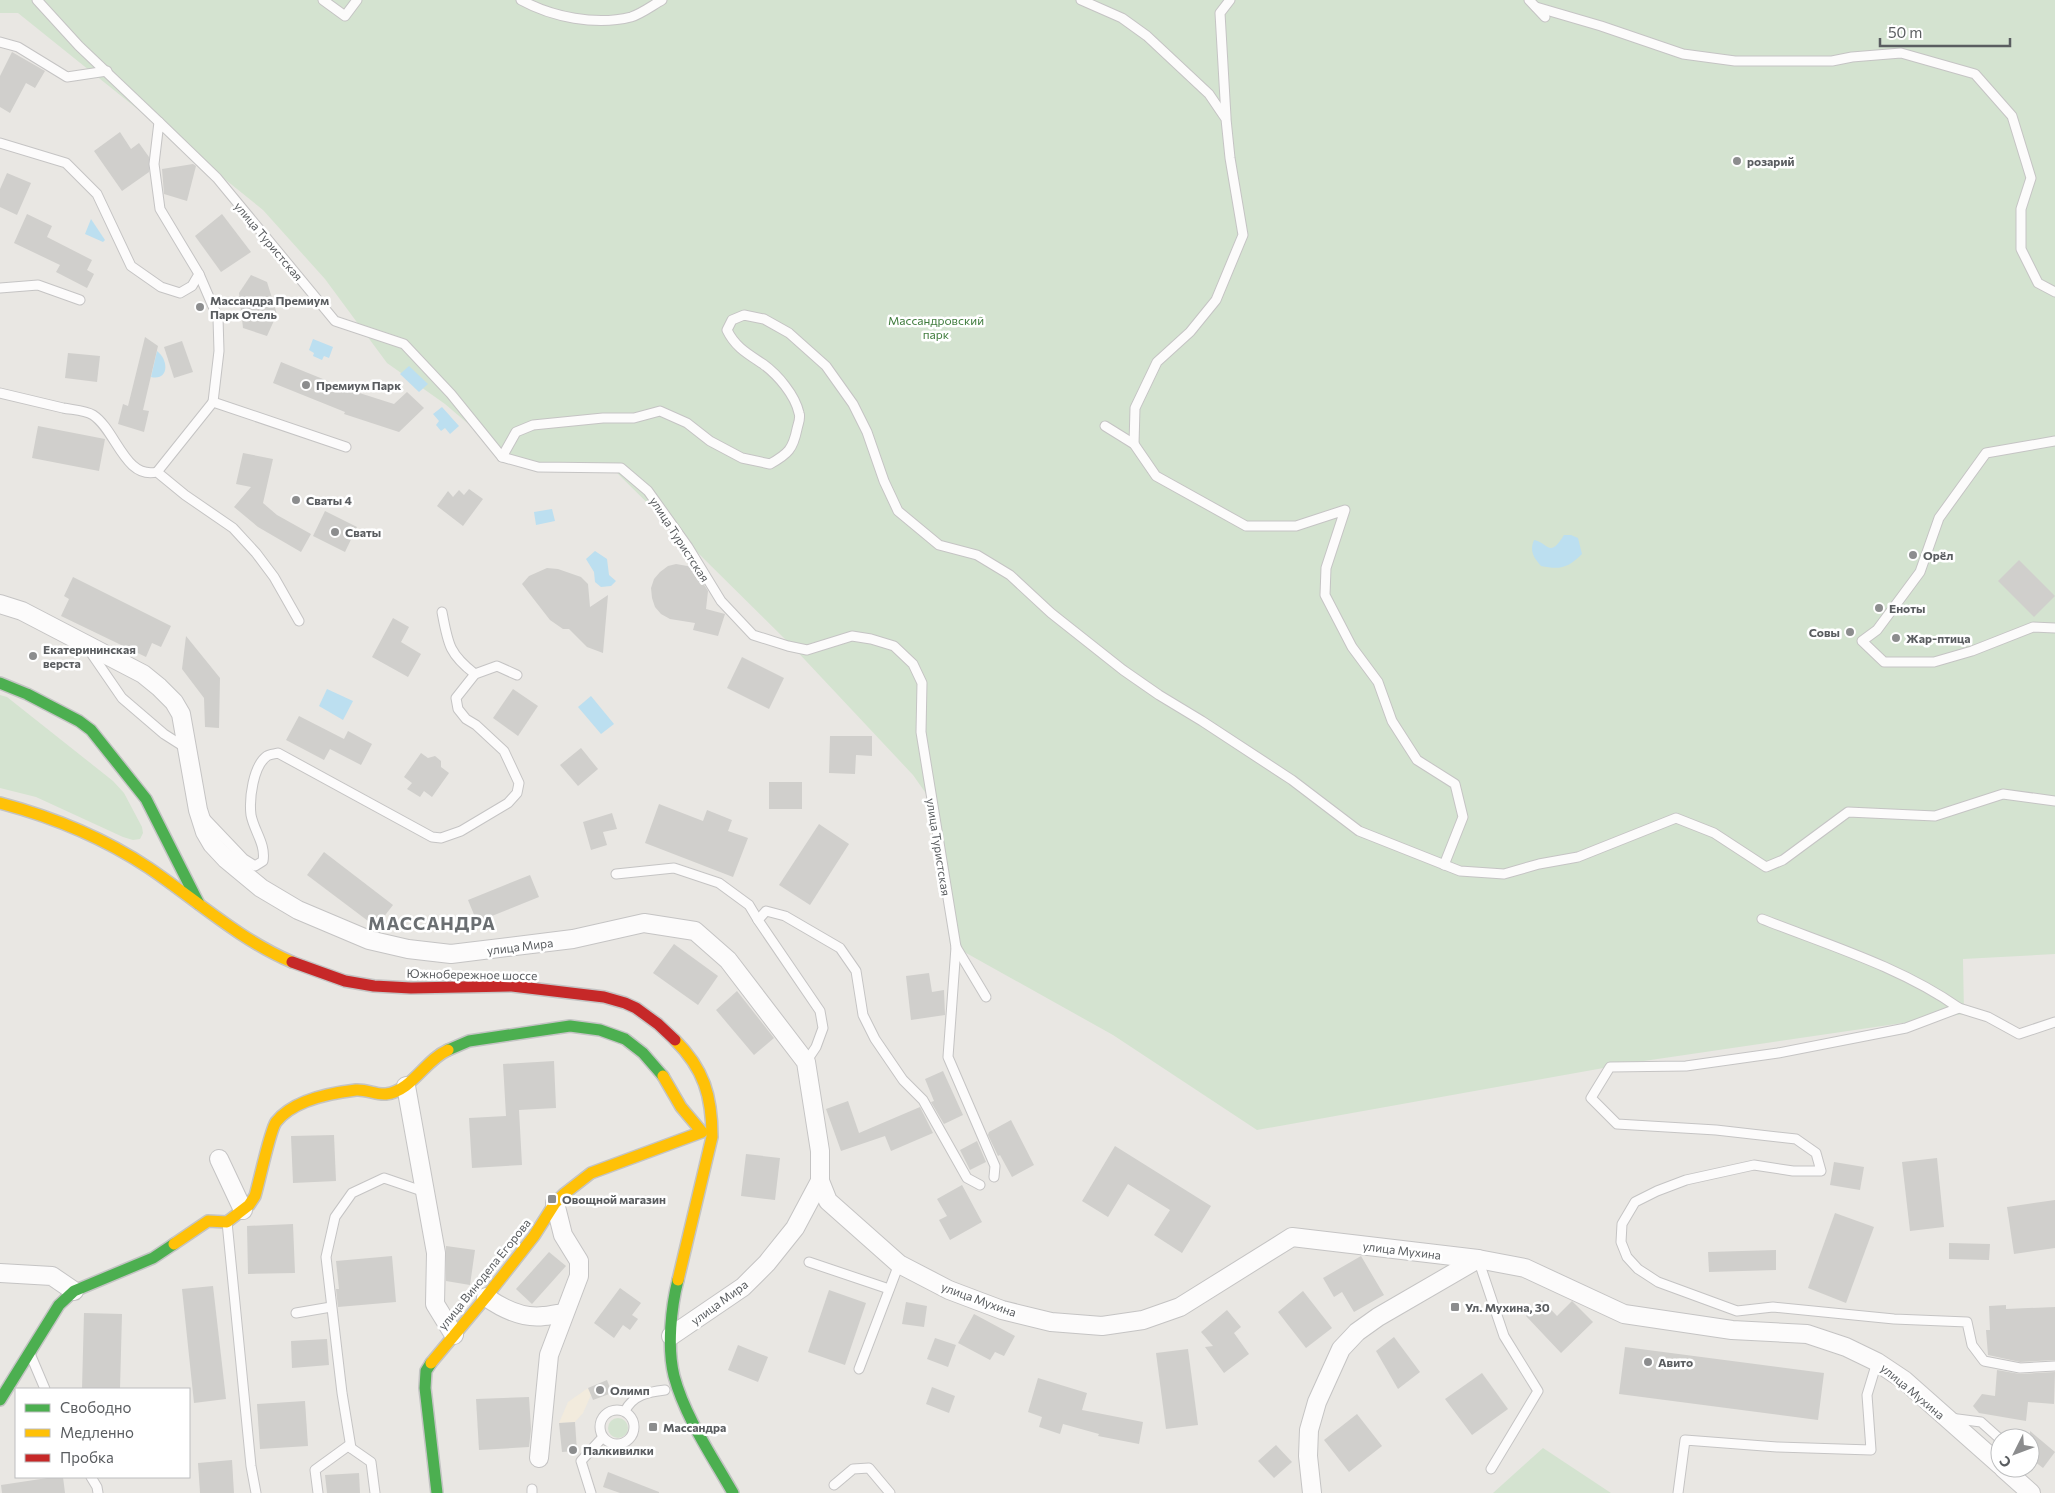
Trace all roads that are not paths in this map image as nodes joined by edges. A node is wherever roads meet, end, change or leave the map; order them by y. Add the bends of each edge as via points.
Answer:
1 (37, 0) edge
2 (322, 0) edge
3 (357, 0) edge
4 (521, 0) edge
5 (662, 0) edge
6 (1081, 0) edge
7 (1230, 0) edge
8 (1533, 3) edge
9 (1545, 16) dead end
10 (0, 42) edge
11 (107, 72) junction
12 (1226, 119) junction
13 (159, 122) junction
14 (0, 143) edge
15 (199, 274) junction
16 (0, 288) edge
17 (2055, 292) edge
18 (80, 300) dead end
19 (0, 394) edge
20 (213, 402) junction
21 (1104, 426) dead end
22 (2055, 441) edge
23 (1134, 444) junction
24 (346, 446) dead end
25 (502, 457) junction
26 (157, 472) junction
27 (0, 604) edge
28 (442, 612) dead end
29 (298, 621) dead end
30 (2055, 628) edge
31 (84, 644) junction
32 (475, 674) junction
33 (517, 675) dead end
34 (0, 683) edge
35 (188, 749) junction
36 (2055, 801) edge
37 (0, 803) edge
38 (198, 810) junction
39 (0, 814) edge
40 (1444, 865) junction
41 (616, 874) dead end
42 (199, 904) junction
43 (1762, 919) dead end
44 (758, 920) junction
45 (956, 947) junction
46 (271, 965) dead end
47 (986, 997) dead end
48 (1959, 1008) junction
49 (2055, 1022) edge
50 (657, 1039) dead end
51 (806, 1062) junction
52 (406, 1086) junction
53 (702, 1132) junction
54 (220, 1160) dead end
55 (994, 1177) dead end
56 (820, 1181) junction
57 (980, 1185) dead end
58 (426, 1193) junction
59 (555, 1203) junction
60 (243, 1210) junction
61 (227, 1222) junction
62 (674, 1248) dead end
63 (1478, 1259) junction
64 (809, 1262) dead end
65 (899, 1264) junction
66 (0, 1272) edge
67 (889, 1289) junction
68 (74, 1291) junction
69 (486, 1297) junction
70 (331, 1307) junction
71 (1738, 1311) junction
72 (296, 1313) dead end
73 (564, 1314) junction
74 (1732, 1330) junction
75 (454, 1335) junction
76 (671, 1336) junction
77 (30, 1354) junction
78 (1877, 1362) junction
79 (2055, 1366) edge
80 (859, 1369) dead end
81 (45, 1388) edge
82 (665, 1390) dead end
83 (0, 1400) edge
84 (625, 1411) junction
85 (1944, 1418) junction
86 (1990, 1430) edge
87 (603, 1437) junction
88 (351, 1448) junction
89 (1990, 1454) edge
90 (539, 1458) dead end
91 (1491, 1469) dead end
92 (92, 1478) edge
93 (2016, 1478) edge
94 (834, 1485) dead end
95 (98, 1493) edge
96 (256, 1493) edge
97 (318, 1493) edge
98 (375, 1493) edge
99 (437, 1493) edge
100 (591, 1493) edge
101 (732, 1493) edge
102 (890, 1493) edge
103 (1312, 1493) edge
104 (1678, 1493) edge
105 (2031, 1493) edge

1 - 11 lane, улица Туристская
2 - 3 lane via 345,16
4 - 5 lane via 567,18 600,20 632,17
6 - 12 lane via 1122,18 1148,36 1209,94
7 - 12 lane via 1220,13
8 - 9 lane
8 - 17 lane via 1683,54 1735,61 1832,61 1901,52 1975,74 2012,116 2031,178 2021,209 2021,249 2038,283
10 - 11 lane via 18,47 67,77
11 - 13 lane, улица Туристская
12 - 23 lane via 1243,234 1216,300 1190,332 1157,362 1135,408
13 - 15 lane via 154,164 160,209
13 - 25 lane, улица Туристская via 218,178 336,321 404,344 451,394
14 - 15 lane via 66,163 97,194 131,266 161,287 180,293 192,286
15 - 20 lane via 218,318 219,351
16 - 18 lane via 38,285
19 - 26 lane via 91,414 104,424 128,460 138,469 148,474
20 - 24 lane
20 - 26 lane
21 - 23 lane
22 - 30 lane via 1986,453 1939,518 1920,572 1877,630 1862,641 1884,662 1934,662 2033,627
23 - 40 lane via 1156,476 1246,526 1296,526 1345,510 1326,568 1325,595 1352,647 1378,682 1392,721 1417,760 1455,784 1463,817
25 - 40 lane via 516,432 533,424 634,418 660,411 687,423 710,441 742,458 770,464 787,454 796,435 800,415 780,380 744,353 727,330 732,320 744,315 764,319 789,333 826,366 853,404 867,432 898,510 939,545 977,555 1010,575 1051,613 1123,670 1292,780 1359,831
25 - 45 lane, улица Туристская via 538,467 621,468 648,491 688,547 720,601 753,635 807,650 852,636 871,639 894,646 913,664 922,683 921,732
26 - 29 lane via 233,528 274,578
27 - 31 street, улица Мира
28 - 32 lane via 447,641 457,660
31 - 35 lane via 122,698 164,734
31 - 35 street, улица Мира via 143,674 169,697 181,714
32 - 33 lane via 496,666
32 - 38 lane via 456,698 458,710 504,752 519,784 518,793 508,803 461,831 441,838 432,837 278,753 268,755 260,763 252,785 252,816 265,853 263,861 255,866 244,859
34 - 42 main road via 27,694 91,730 146,799
35 - 38 street, улица Мира
36 - 40 lane via 2003,794 1935,816 1848,812 1783,860 1766,868 1714,834 1676,818 1578,858 1504,874 1460,871
37 - 42 main road, Южнобережное шоссе via 28,810 108,842
38 - 51 street, улица Мира via 212,844 262,888 298,910 369,940 451,954 573,939 644,923 695,931 728,960
39 - 46 main road via 64,834 102,851
41 - 44 lane via 674,868 719,883 745,901
42 - 76 main road, Южнобережное шоссе via 274,952 310,970 354,984 505,986 596,996 626,1004 674,1039 702,1076 712,1112 712,1128 672,1303
43 - 48 lane via 1868,960 1935,991
44 - 51 lane via 820,1011 823,1028
44 - 57 lane via 766,911 785,916 840,948 856,972 863,1015 875,1039 903,1080 923,1100 967,1178
45 - 47 lane
45 - 55 lane via 948,1057 995,1166
48 - 49 lane via 1988,1017 2019,1034
48 - 71 lane via 1906,1028 1778,1053 1686,1066 1610,1067 1590,1098 1616,1124 1796,1139 1816,1153 1821,1171 1754,1165 1686,1180 1635,1202 1622,1224 1621,1242 1627,1257 1638,1269 1658,1282
50 - 53 main road via 691,1077 699,1093
51 - 56 street, улица Мира via 820,1151
52 - 53 main road via 444,1052 470,1041 570,1026 600,1030 625,1038 643,1053 662,1074 681,1107
52 - 58 street
52 - 60 main road via 386,1094 358,1090 323,1096 294,1107 275,1124 255,1196
53 - 59 main road, улица Винодела Егорова via 591,1173
53 - 62 main road
54 - 60 street
56 - 65 street, улица Мухина via 828,1201
56 - 76 street, улица Мира via 795,1228 767,1263 743,1287
58 - 70 lane via 384,1178 352,1193 334,1217 326,1258
58 - 75 street via 436,1253 435,1304
59 - 69 main road, улица Винодела Егорова via 534,1236
59 - 73 street via 563,1235 579,1261 579,1276
60 - 61 main road
61 - 68 main road via 208,1221 153,1258
61 - 96 lane
63 - 65 street, улица Мухина via 1292,1237 1180,1307 1144,1320 1102,1326 1051,1322 1002,1310 948,1290
63 - 74 street, улица Мухина via 1525,1268 1624,1314
63 - 91 lane via 1504,1336 1538,1391
63 - 103 street via 1378,1317 1341,1349 1317,1402 1310,1430 1308,1456
64 - 67 lane
65 - 67 lane
66 - 68 street via 52,1276
67 - 80 lane
68 - 77 main road via 59,1305
69 - 73 street via 503,1309 518,1314
69 - 75 main road, улица Винодела Егорова
70 - 72 lane
70 - 88 lane
71 - 74 lane
71 - 79 lane via 1772,1307 1894,1319 1967,1322 1972,1345 1984,1362 2020,1368
73 - 90 street via 549,1356
74 - 78 street, улица Мухина via 1807,1334
75 - 99 main road, улица Винодела Егорова via 426,1371 425,1388
76 - 101 main road, Южнобережное шоссе via 674,1374 688,1412
77 - 81 lane
77 - 83 main road
78 - 85 street, улица Мухина via 1904,1380
78 - 104 lane via 1867,1395 1871,1450 1685,1440
82 - 84 lane via 645,1393 629,1402
84 - 87 lane via 614,1409 604,1415 600,1426
84 - 87 lane via 634,1425 628,1440 612,1443
85 - 86 lane via 1981,1422
85 - 89 street, улица Мухина
87 - 100 lane via 580,1461
88 - 97 lane via 348,1446 314,1470
88 - 98 lane via 372,1462
92 - 95 lane
93 - 105 street, улица Мухина
94 - 102 lane via 854,1469 869,1468

